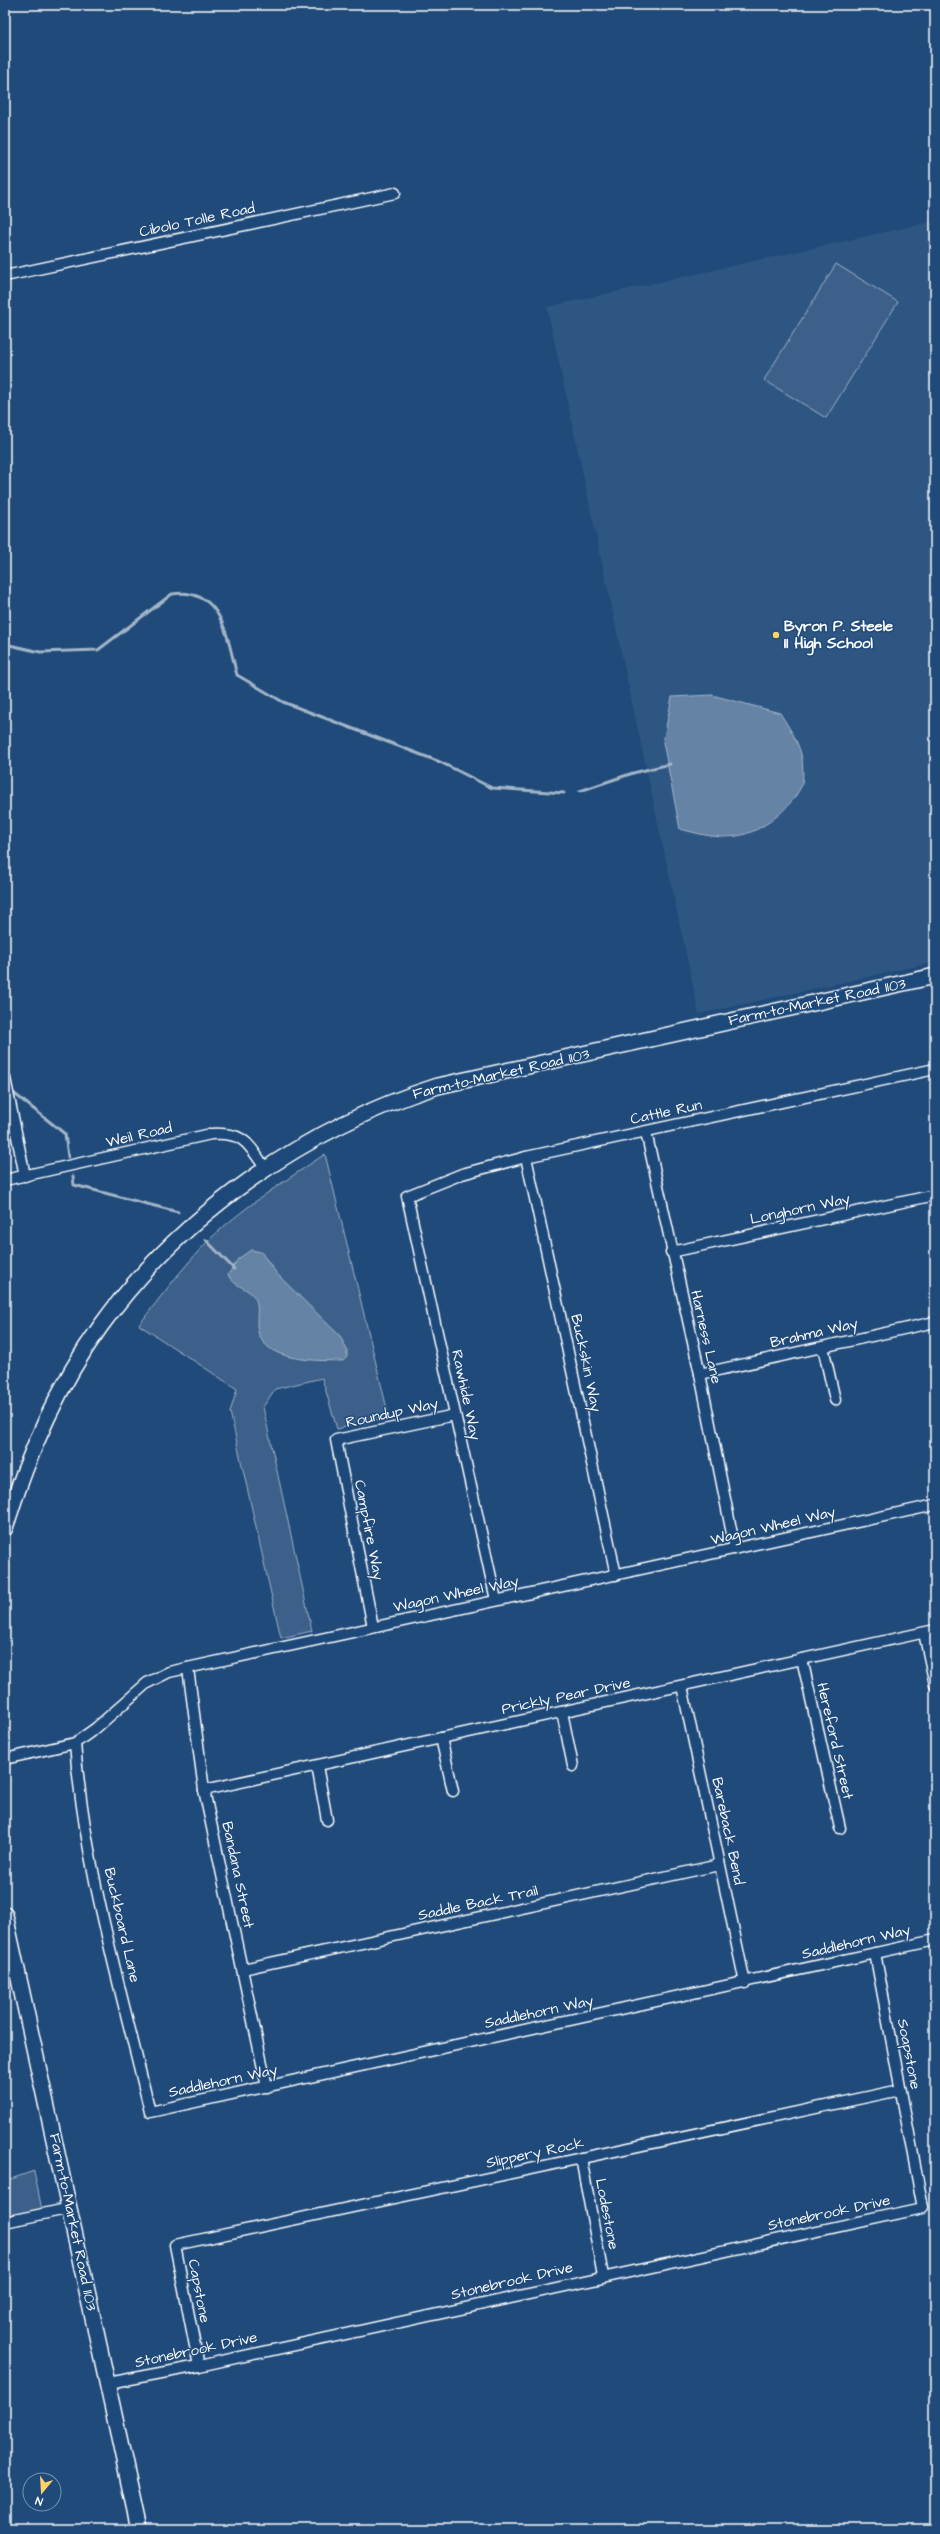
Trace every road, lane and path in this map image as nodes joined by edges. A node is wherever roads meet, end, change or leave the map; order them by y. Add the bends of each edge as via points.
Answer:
1 (395, 193) dead end
2 (5, 276) edge
3 (935, 976) edge
4 (935, 1069) edge
5 (5, 1078) edge
6 (646, 1132) junction
7 (526, 1157) junction
8 (265, 1168) junction
9 (25, 1176) junction
10 (5, 1180) edge
11 (935, 1195) edge
12 (407, 1196) joint
13 (672, 1252) junction
14 (935, 1322) edge
15 (823, 1347) junction
16 (700, 1374) junction
17 (835, 1400) dead end
18 (455, 1415) junction
19 (336, 1440) joint
20 (935, 1504) edge
21 (5, 1528) edge
22 (736, 1550) junction
23 (616, 1575) junction
24 (496, 1600) junction
25 (373, 1627) junction
26 (935, 1630) edge
27 (924, 1633) junction
28 (802, 1659) junction
29 (188, 1668) junction
30 (935, 1685) edge
31 (682, 1686) junction
32 (562, 1712) junction
33 (441, 1738) junction
34 (74, 1743) junction
35 (5, 1759) edge
36 (317, 1766) junction
37 (573, 1766) dead end
38 (204, 1790) junction
39 (453, 1791) dead end
40 (327, 1820) dead end
41 (840, 1828) dead end
42 (719, 1865) junction
43 (5, 1915) edge
44 (935, 1940) edge
45 (875, 1953) junction
46 (243, 1969) junction
47 (745, 1983) junction
48 (267, 2087) junction
49 (900, 2090) junction
50 (150, 2112) joint
51 (580, 2158) junction
52 (71, 2208) junction
53 (923, 2208) joint
54 (5, 2222) edge
55 (175, 2245) joint
56 (604, 2276) junction
57 (199, 2366) junction
58 (108, 2383) junction
59 (139, 2529) edge

1 - 2 street, Cibolo Tolle Road
3 - 8 main road, Farm-to-Market Road 1103 via 438,1086 375,1109 327,1132
4 - 6 street, Cattle Run
5 - 9 street
6 - 7 street, Cattle Run
6 - 13 street, Harness Lane
7 - 12 street, Cattle Run via 462,1174
7 - 23 street, Buckskin Way
8 - 9 street, Weil Road via 249,1144 240,1137 227,1133 211,1134
8 - 21 main road, Farm-to-Market Road 1103 via 177,1242 127,1294 100,1327 66,1381 47,1419 26,1466
9 - 10 street, Weil Road
11 - 13 street, Longhorn Way
12 - 18 street, Rawhide Way
13 - 16 street, Harness Lane
14 - 15 street, Brahma Way
15 - 16 street, Brahma Way
15 - 17 street
16 - 22 street, Harness Lane
18 - 19 street, Roundup Way
18 - 24 street, Rawhide Way
19 - 25 street, Campfire Way
20 - 22 street, Wagon Wheel Way
22 - 23 street, Wagon Wheel Way
23 - 24 street, Wagon Wheel Way
24 - 25 street, Wagon Wheel Way
25 - 29 street, Wagon Wheel Way
26 - 27 street, Prickly Pear Drive
27 - 28 street, Prickly Pear Drive
27 - 30 street
28 - 31 street, Prickly Pear Drive
28 - 41 street, Hereford Street
29 - 34 street, Wagon Wheel Way via 169,1672 147,1684 96,1728
29 - 38 street, Bandana Street
31 - 32 street, Prickly Pear Drive
31 - 42 street, Bareback Bend
32 - 33 street, Prickly Pear Drive
32 - 37 street
33 - 36 street, Prickly Pear Drive
33 - 39 street
34 - 35 street, Wagon Wheel Way
34 - 50 street, Buckboard Lane via 79,1800 91,1861
36 - 38 street, Prickly Pear Drive
36 - 40 street
38 - 46 street, Bandana Street
42 - 46 street, Saddle Back Trail
42 - 47 street, Bareback Bend
43 - 52 main road, Farm-to-Market Road 1103
44 - 45 street, Saddlehorn Way
45 - 47 street, Saddlehorn Way
45 - 49 street, Soapstone
46 - 48 street, Bandana Street
47 - 48 street, Saddlehorn Way
48 - 50 street, Saddlehorn Way
49 - 51 street, Slippery Rock
49 - 53 street, Soapstone
51 - 55 street, Slippery Rock
51 - 56 street, Lodestone
52 - 54 street
52 - 58 main road, Farm-to-Market Road 1103
53 - 56 street, Stonebrook Drive
55 - 57 street, Capstone
56 - 57 street, Stonebrook Drive
57 - 58 street, Stonebrook Drive
58 - 59 main road, Farm-to-Market Road 1103

